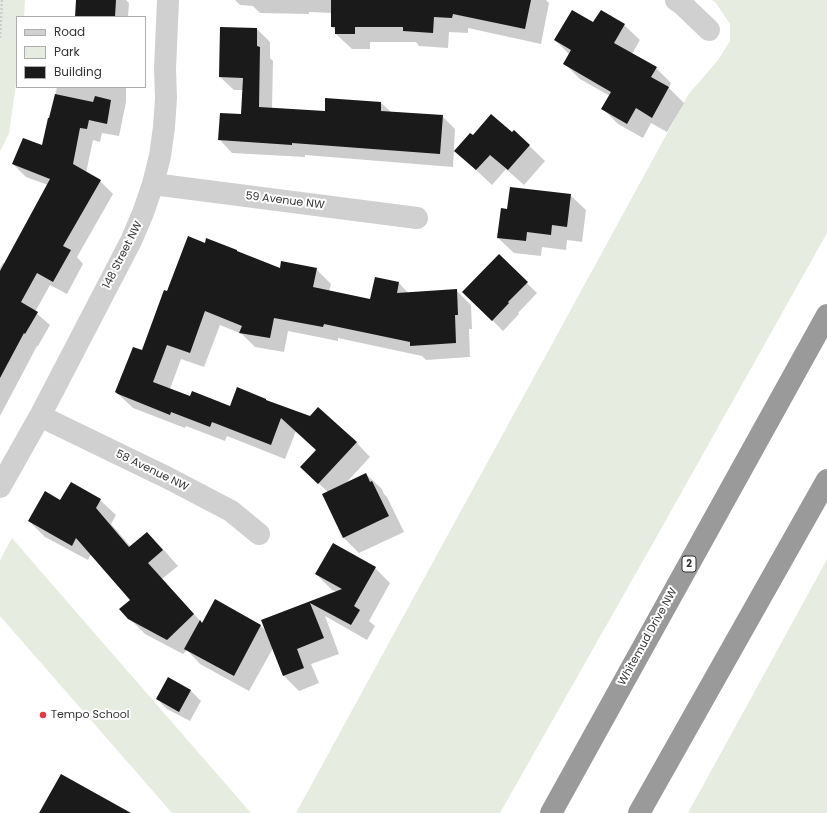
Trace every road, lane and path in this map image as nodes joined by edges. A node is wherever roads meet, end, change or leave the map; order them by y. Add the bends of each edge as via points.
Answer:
1 (2, 0) edge
2 (168, 0) edge
3 (676, 0) edge
4 (709, 30) dead end
5 (0, 38) edge
6 (153, 184) junction
7 (417, 218) dead end
8 (827, 315) edge
9 (40, 416) junction
10 (827, 480) edge
11 (0, 487) edge
12 (260, 534) dead end
13 (737, 639) junction
14 (551, 813) edge
15 (639, 813) edge
16 (651, 813) edge

1 - 5 path
2 - 6 street, 148 Street NW via 164,127
3 - 4 street
6 - 7 street, 59 Avenue NW
6 - 9 street, 148 Street NW via 131,241
8 - 14 highway, Whitemud Drive NW / 2
9 - 11 street, 148 Street NW
9 - 12 street, 58 Avenue NW via 231,511
10 - 13 highway
13 - 15 highway
13 - 16 highway

